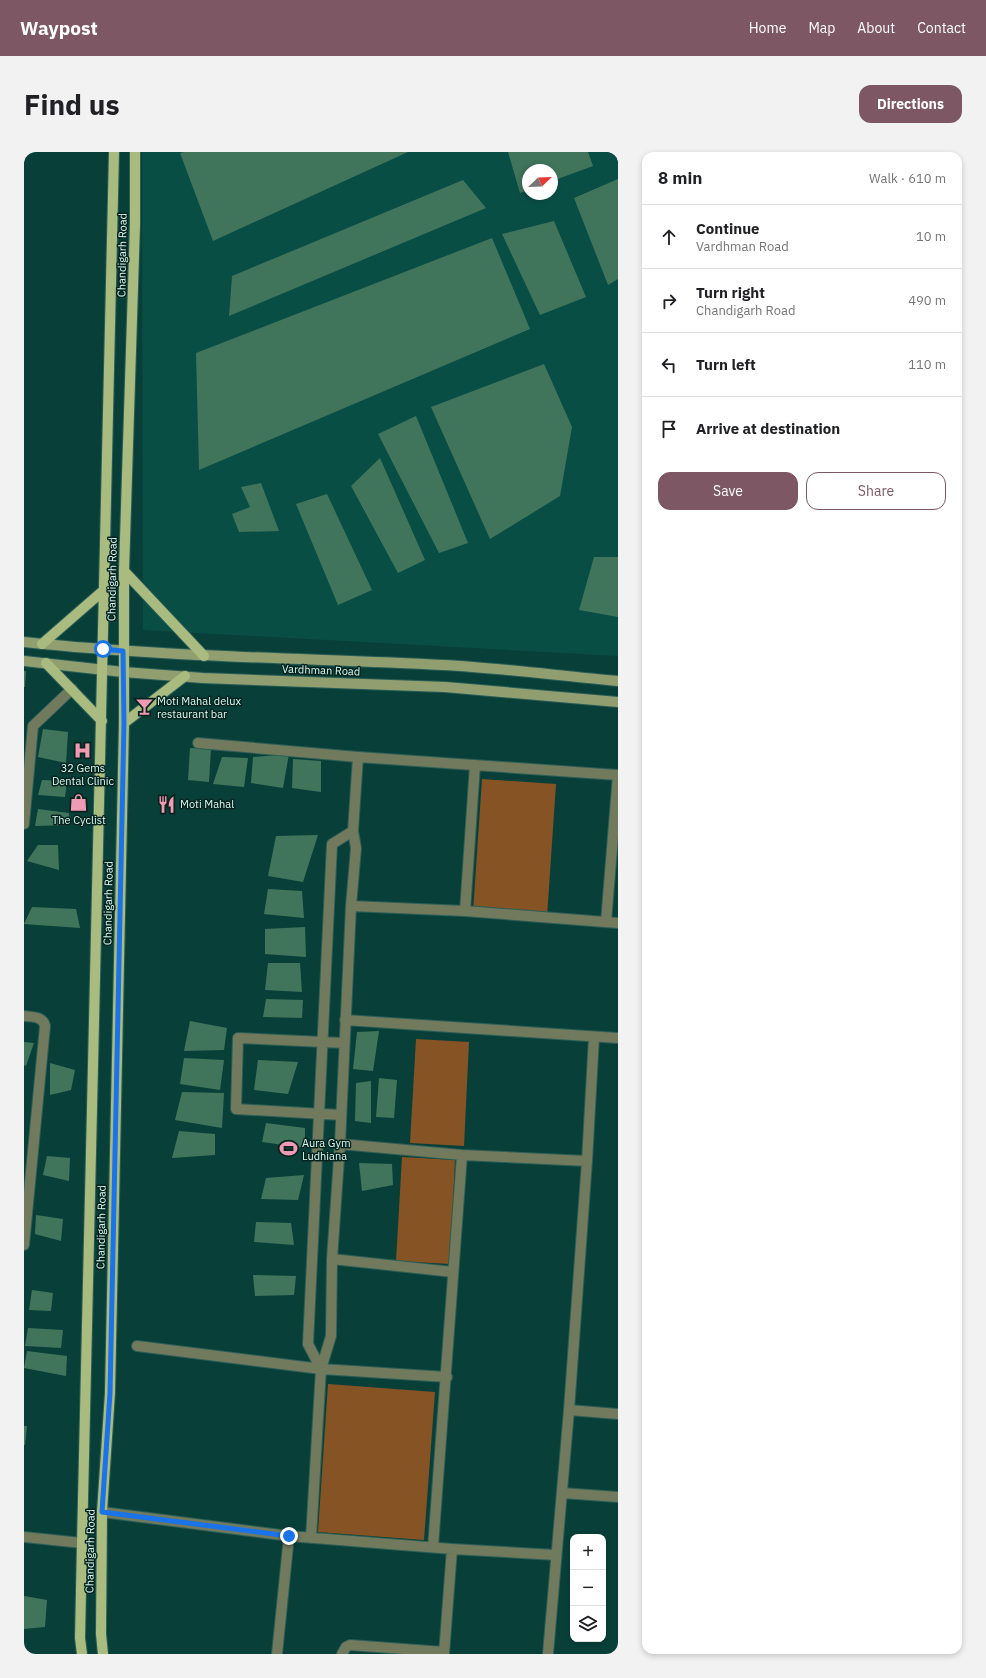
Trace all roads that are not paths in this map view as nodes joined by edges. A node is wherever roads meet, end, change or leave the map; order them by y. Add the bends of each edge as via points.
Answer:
1 (114, 152) edge
2 (135, 152) edge
3 (124, 571) junction
4 (104, 590) junction
5 (24, 642) edge
6 (42, 644) junction
7 (103, 649) junction
8 (123, 651) junction
9 (204, 656) junction
10 (24, 661) edge
11 (46, 663) junction
12 (103, 669) junction
13 (123, 672) junction
14 (185, 676) junction
15 (618, 681) edge
16 (72, 689) junction
17 (618, 702) edge
18 (102, 721) junction
19 (124, 723) junction
20 (28, 726) edge
21 (198, 743) dead end
22 (358, 757) junction
23 (475, 765) junction
24 (618, 775) edge
25 (24, 824) edge
26 (353, 831) junction
27 (351, 906) junction
28 (465, 911) junction
29 (606, 922) junction
30 (618, 923) edge
31 (24, 1016) edge
32 (345, 1020) junction
33 (594, 1036) junction
34 (618, 1038) edge
35 (323, 1042) junction
36 (344, 1043) junction
37 (319, 1114) junction
38 (341, 1115) junction
39 (340, 1144) junction
40 (462, 1155) junction
41 (587, 1161) junction
42 (24, 1245) edge
43 (332, 1259) junction
44 (453, 1272) junction
45 (137, 1346) dead end
46 (320, 1369) junction
47 (447, 1377) junction
48 (569, 1410) junction
49 (618, 1414) edge
50 (562, 1493) junction
51 (618, 1498) edge
52 (102, 1512) junction
53 (289, 1536) junction
54 (24, 1537) edge
55 (311, 1538) junction
56 (82, 1544) junction
57 (433, 1547) junction
58 (452, 1549) junction
59 (556, 1556) junction
60 (444, 1653) edge
61 (82, 1654) edge
62 (103, 1654) edge
63 (277, 1654) edge
64 (342, 1654) edge
65 (548, 1654) edge

1 - 4 main road, Chandigarh Road
2 - 3 main road, Chandigarh Road
3 - 8 main road, Chandigarh Road
3 - 9 main road
4 - 6 main road
4 - 7 main road, Chandigarh Road
5 - 6 street, Vardhman Road
6 - 7 street, Vardhman Road
7 - 8 street, Vardhman Road
7 - 12 main road, Chandigarh Road
8 - 9 street, Vardhman Road
8 - 13 main road, Chandigarh Road
9 - 15 street, Vardhman Road via 444,665
10 - 11 street, Vardhman Road
11 - 12 street, Vardhman Road
11 - 16 main road
12 - 13 street, Vardhman Road
12 - 18 main road, Chandigarh Road
13 - 14 street, Vardhman Road
13 - 19 main road, Chandigarh Road
14 - 17 street, Vardhman Road via 445,687
14 - 19 main road
16 - 18 main road
16 - 20 street
18 - 56 main road, Chandigarh Road
19 - 52 main road, Chandigarh Road via 110,1393
20 - 25 street
21 - 22 street
22 - 23 street
22 - 26 street
23 - 24 street
23 - 28 street
24 - 29 street
26 - 27 street via 356,848
26 - 35 street via 332,844
27 - 28 street
27 - 32 street
28 - 29 street
29 - 30 street
31 - 42 street via 39,1018 45,1026
32 - 33 street
32 - 36 street
33 - 34 street
33 - 41 street
35 - 36 street
35 - 37 street
35 - 37 street via 238,1038 236,1109
36 - 38 street
37 - 38 street
37 - 46 street via 308,1344
38 - 39 street
39 - 40 street
39 - 43 street
40 - 41 street
40 - 44 street
41 - 48 street
43 - 44 street
43 - 46 street via 331,1336
44 - 47 street
45 - 46 street
46 - 47 street
46 - 55 street
47 - 57 street
48 - 49 street
48 - 50 street
50 - 51 street
50 - 59 street
52 - 53 street
52 - 62 main road, Chandigarh Road
53 - 55 street
53 - 63 street
54 - 56 street
55 - 57 street
56 - 61 main road, Chandigarh Road
57 - 58 street
58 - 59 street
58 - 60 street
59 - 65 street
60 - 64 street via 350,1645

